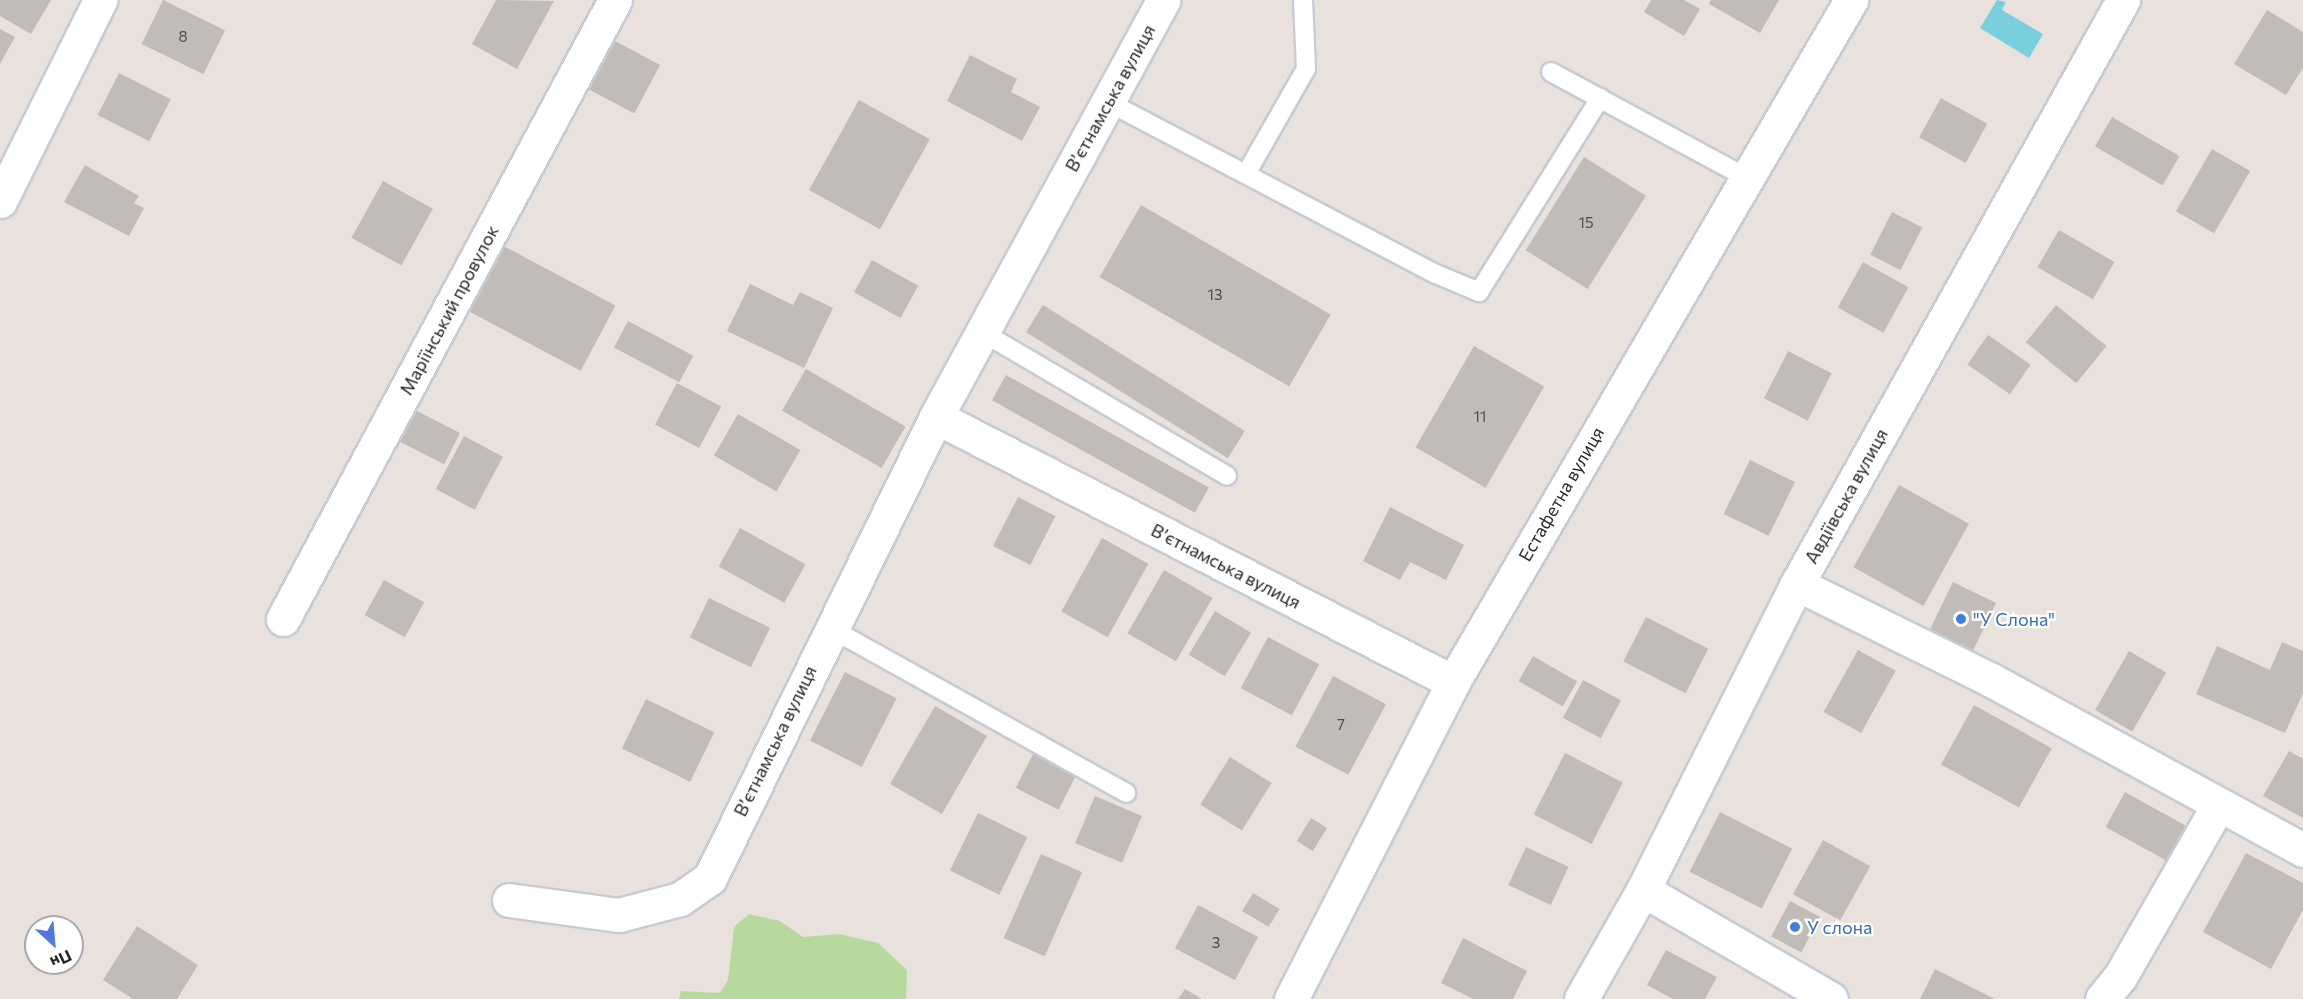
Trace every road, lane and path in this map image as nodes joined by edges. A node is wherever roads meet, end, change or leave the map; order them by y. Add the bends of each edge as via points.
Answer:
1 (100, 0) edge
2 (615, 0) edge
3 (1163, 0) edge
4 (1303, 0) edge
5 (1851, 0) edge
6 (2123, 0) edge
7 (1551, 72) dead end
8 (1600, 98) junction
9 (1107, 102) junction
10 (1245, 174) junction
11 (1744, 177) junction
12 (0, 201) edge
13 (982, 332) junction
14 (936, 417) junction
15 (1227, 476) dead end
16 (1797, 584) junction
17 (282, 619) dead end
18 (830, 628) junction
19 (1453, 682) junction
20 (1126, 793) dead end
21 (2219, 804) junction
22 (2303, 850) edge
23 (1643, 890) junction
24 (509, 900) dead end
25 (1291, 999) edge
26 (1581, 999) edge
27 (1831, 999) edge
28 (2102, 999) edge

1 - 12 street
2 - 17 street, Маріїнський провулок
3 - 9 street, Вʼєтнамська вулиця
4 - 10 lane via 1306,69
5 - 11 street, Естафетна вулиця
6 - 16 street, Авдіївська вулиця
7 - 8 lane
8 - 10 lane via 1479,292
8 - 11 lane
9 - 10 lane
9 - 13 street, Вʼєтнамська вулиця
11 - 19 street, Естафетна вулиця
13 - 14 street, Вʼєтнамська вулиця
13 - 15 lane
14 - 18 street, Вʼєтнамська вулиця
14 - 19 street, Вʼєтнамська вулиця
16 - 21 street via 1991,680
16 - 23 street, Авдіївська вулиця
18 - 20 lane
18 - 24 street, Вʼєтнамська вулиця via 710,878 680,899 619,915
19 - 25 street, Естафетна вулиця
21 - 22 street
21 - 28 street via 2120,977
23 - 26 street, Авдіївська вулиця
23 - 27 street

